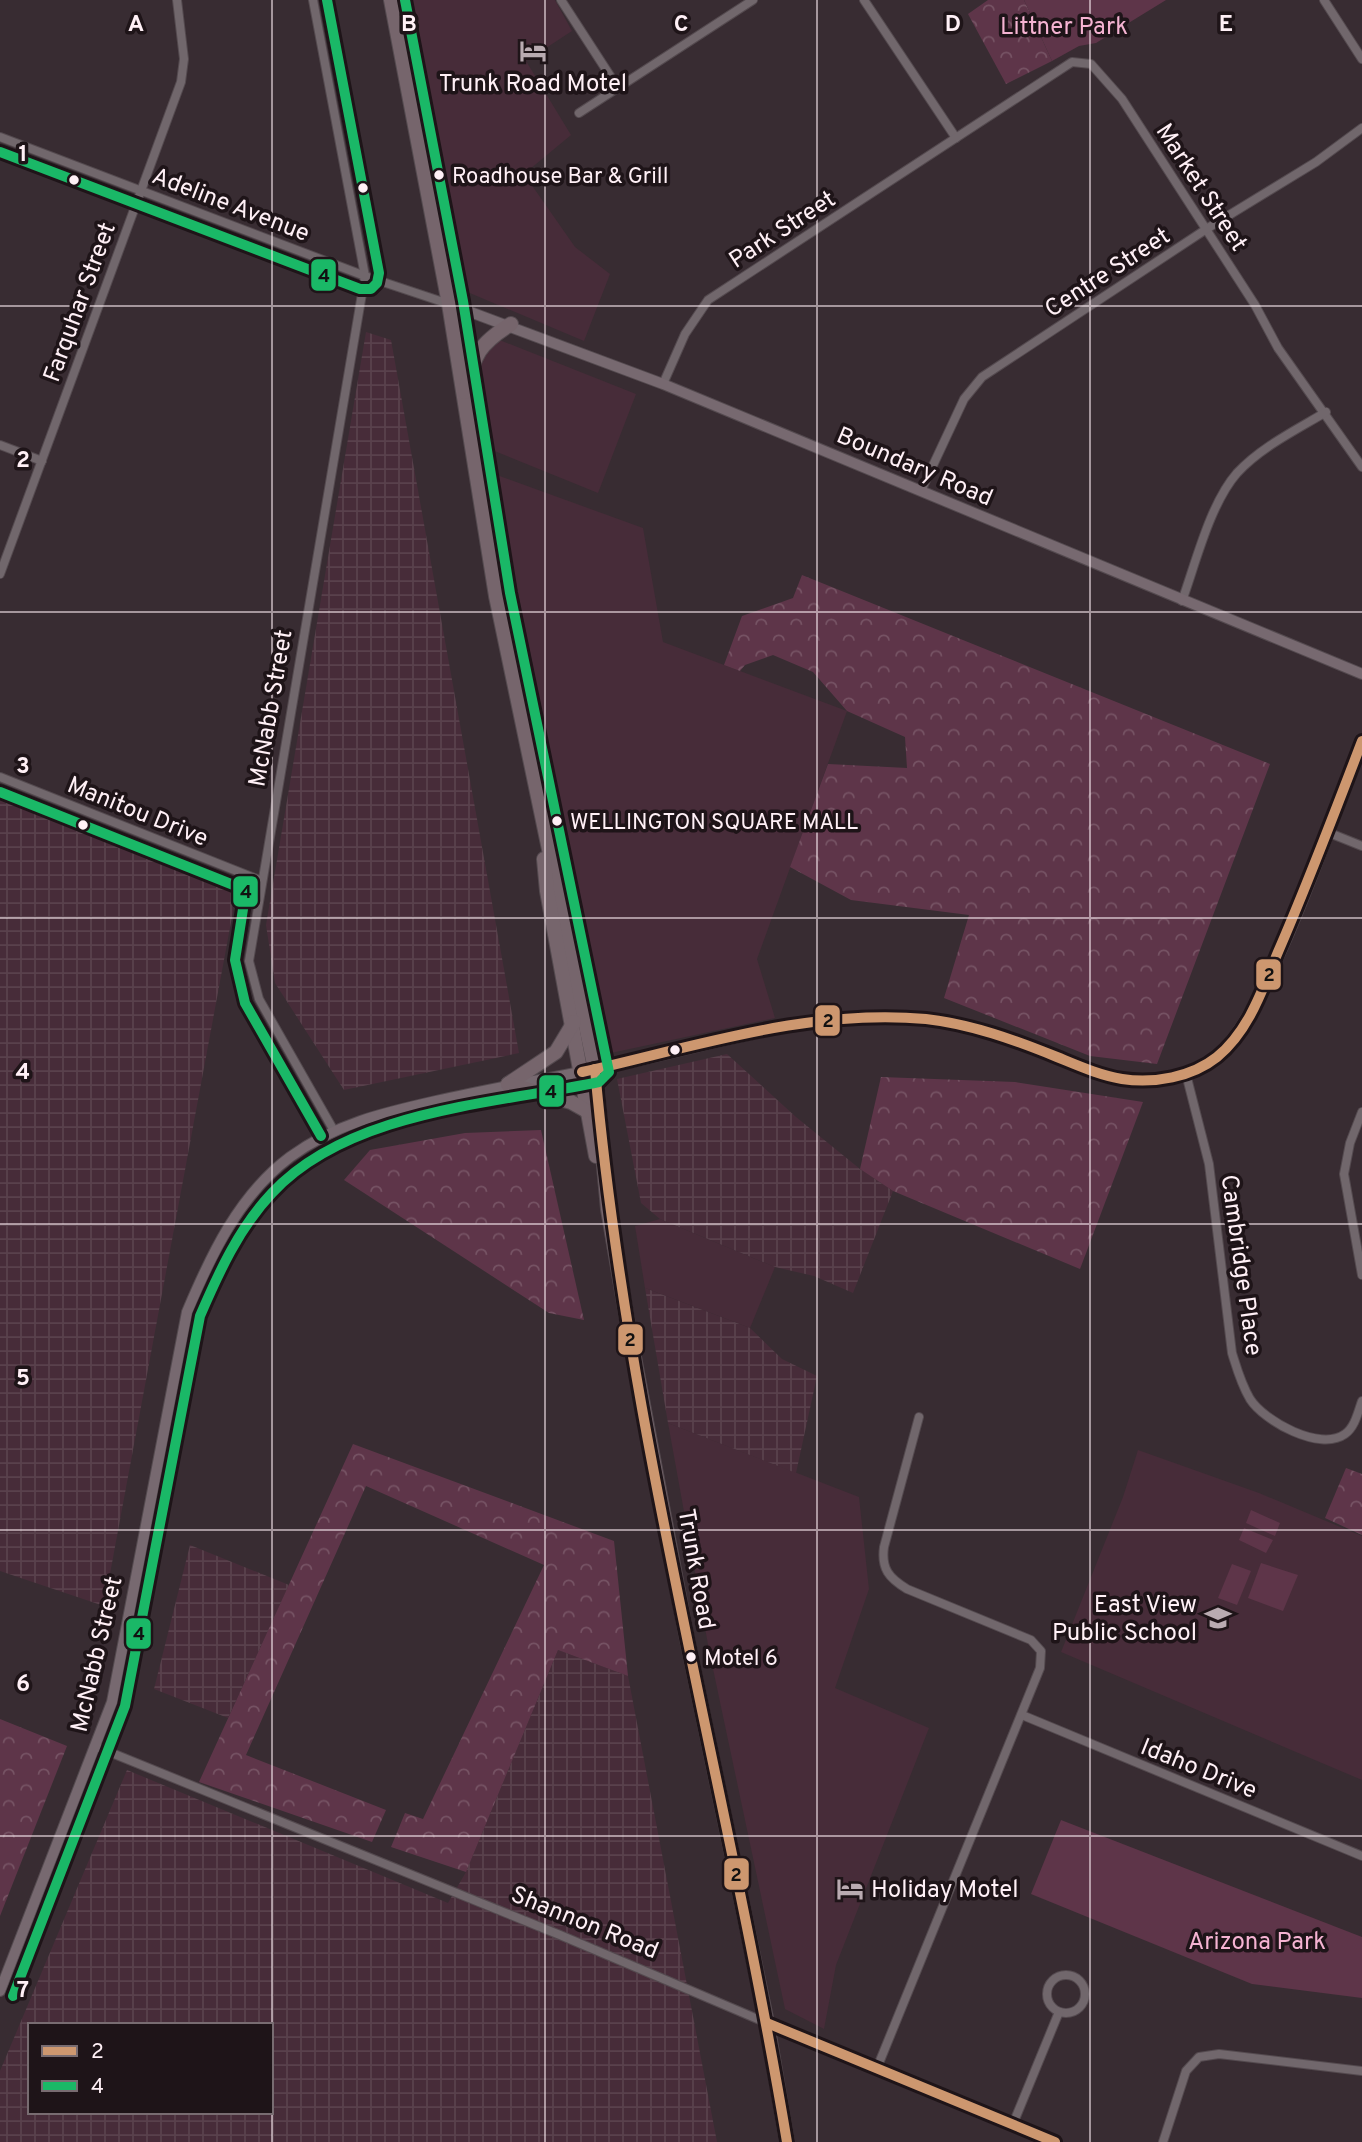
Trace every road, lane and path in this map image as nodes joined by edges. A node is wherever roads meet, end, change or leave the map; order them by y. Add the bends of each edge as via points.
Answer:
1 (177, 0) edge
2 (313, 0) edge
3 (391, 0) edge
4 (561, 0) edge
5 (753, 0) edge
6 (864, 0) edge
7 (1324, 0) edge
8 (1362, 59) edge
9 (618, 88) junction
10 (579, 113) dead end
11 (1362, 128) edge
12 (0, 137) edge
13 (957, 138) junction
14 (141, 190) junction
15 (1208, 229) junction
16 (365, 276) junction
17 (449, 304) junction
18 (510, 324) junction
19 (663, 384) junction
20 (463, 397) junction
21 (1326, 412) junction
22 (0, 445) edge
23 (42, 461) junction
24 (1362, 467) edge
25 (921, 491) junction
26 (0, 574) edge
27 (1182, 601) junction
28 (1362, 674) edge
29 (1362, 741) edge
30 (0, 777) edge
31 (540, 819) junction
32 (1327, 832) junction
33 (1362, 846) edge
34 (262, 881) junction
35 (574, 1022) junction
36 (588, 1071) junction
37 (1185, 1074) junction
38 (508, 1084) junction
39 (587, 1111) junction
40 (1362, 1112) edge
41 (333, 1129) junction
42 (608, 1209) junction
43 (1362, 1275) edge
44 (1362, 1401) edge
45 (919, 1417) dead end
46 (1022, 1715) junction
47 (97, 1747) junction
48 (1362, 1856) edge
49 (0, 1991) edge
50 (1059, 2012) junction
51 (767, 2023) junction
52 (877, 2068) junction
53 (1362, 2071) edge
54 (1013, 2124) junction
55 (788, 2142) edge
56 (1055, 2142) edge
57 (1163, 2142) edge

1 - 14 street, Farquhar Street via 184,59 181,82
2 - 16 street
3 - 17 highway, Trunk Road
4 - 9 street
5 - 9 street
6 - 13 street
7 - 8 street
9 - 10 street
11 - 15 street, Centre Street
12 - 14 street, Adeline Avenue
13 - 15 street, Market Street via 1072,62 1091,64 1122,99
13 - 19 street, Park Street via 708,300 685,334
14 - 16 street, Adeline Avenue
14 - 23 street, Farquhar Street
15 - 21 street, Market Street via 1278,348
15 - 25 street, Centre Street via 982,377 964,399
16 - 17 street, Adeline Avenue
16 - 34 street, McNabb Street
17 - 18 main road, Boundary Road
17 - 20 highway, Trunk Road
18 - 19 main road, Boundary Road
18 - 20 highway via 489,336 481,347
19 - 25 main road, Boundary Road
20 - 31 highway, Trunk Road via 495,596
21 - 24 street, Market Street
21 - 27 street via 1257,455 1236,474 1221,499
22 - 23 street
23 - 26 street, Farquhar Street
25 - 27 main road, Boundary Road
27 - 28 main road, Boundary Road
29 - 32 main road, McNabb Street
30 - 34 street, Manitou Drive
31 - 35 highway, Trunk Road via 547,891
31 - 36 highway, Trunk Road via 560,891
32 - 33 street
32 - 37 main road, McNabb Street via 1250,1015 1220,1055
34 - 41 street, McNabb Street via 249,961 259,999
35 - 36 highway, Trunk Road
35 - 38 highway via 556,1052
36 - 37 main road, McNabb Street via 782,1028 883,1017 965,1024 1126,1080
36 - 38 main road, McNabb Street
36 - 39 highway, Trunk Road
36 - 42 highway, Trunk Road
37 - 44 street, Cambridge Place via 1209,1164 1232,1353 1240,1380 1252,1401 1274,1422 1324,1440 1348,1432
38 - 39 highway via 571,1101
38 - 41 main road, McNabb Street
39 - 42 highway, Trunk Road
40 - 43 street via 1344,1174
41 - 47 main road, McNabb Street via 284,1162 254,1193 223,1235 187,1312 112,1702
42 - 51 highway, Trunk Road via 686,1634
45 - 46 street via 882,1562 890,1578 907,1589 1031,1640 1041,1651 1040,1668
46 - 48 street, Idaho Drive
46 - 52 street
47 - 49 main road, McNabb Street
47 - 51 street, Shannon Road
50 - 50 street via 1072,2012 1082,2004 1085,1991 1074,1976 1062,1975 1048,1986 1047,1998
50 - 54 street
51 - 52 street, Shannon Road
51 - 55 highway, Trunk Road
52 - 54 street, Shannon Road
53 - 57 street via 1219,2054 1199,2057 1186,2071
54 - 56 street, Shannon Road

